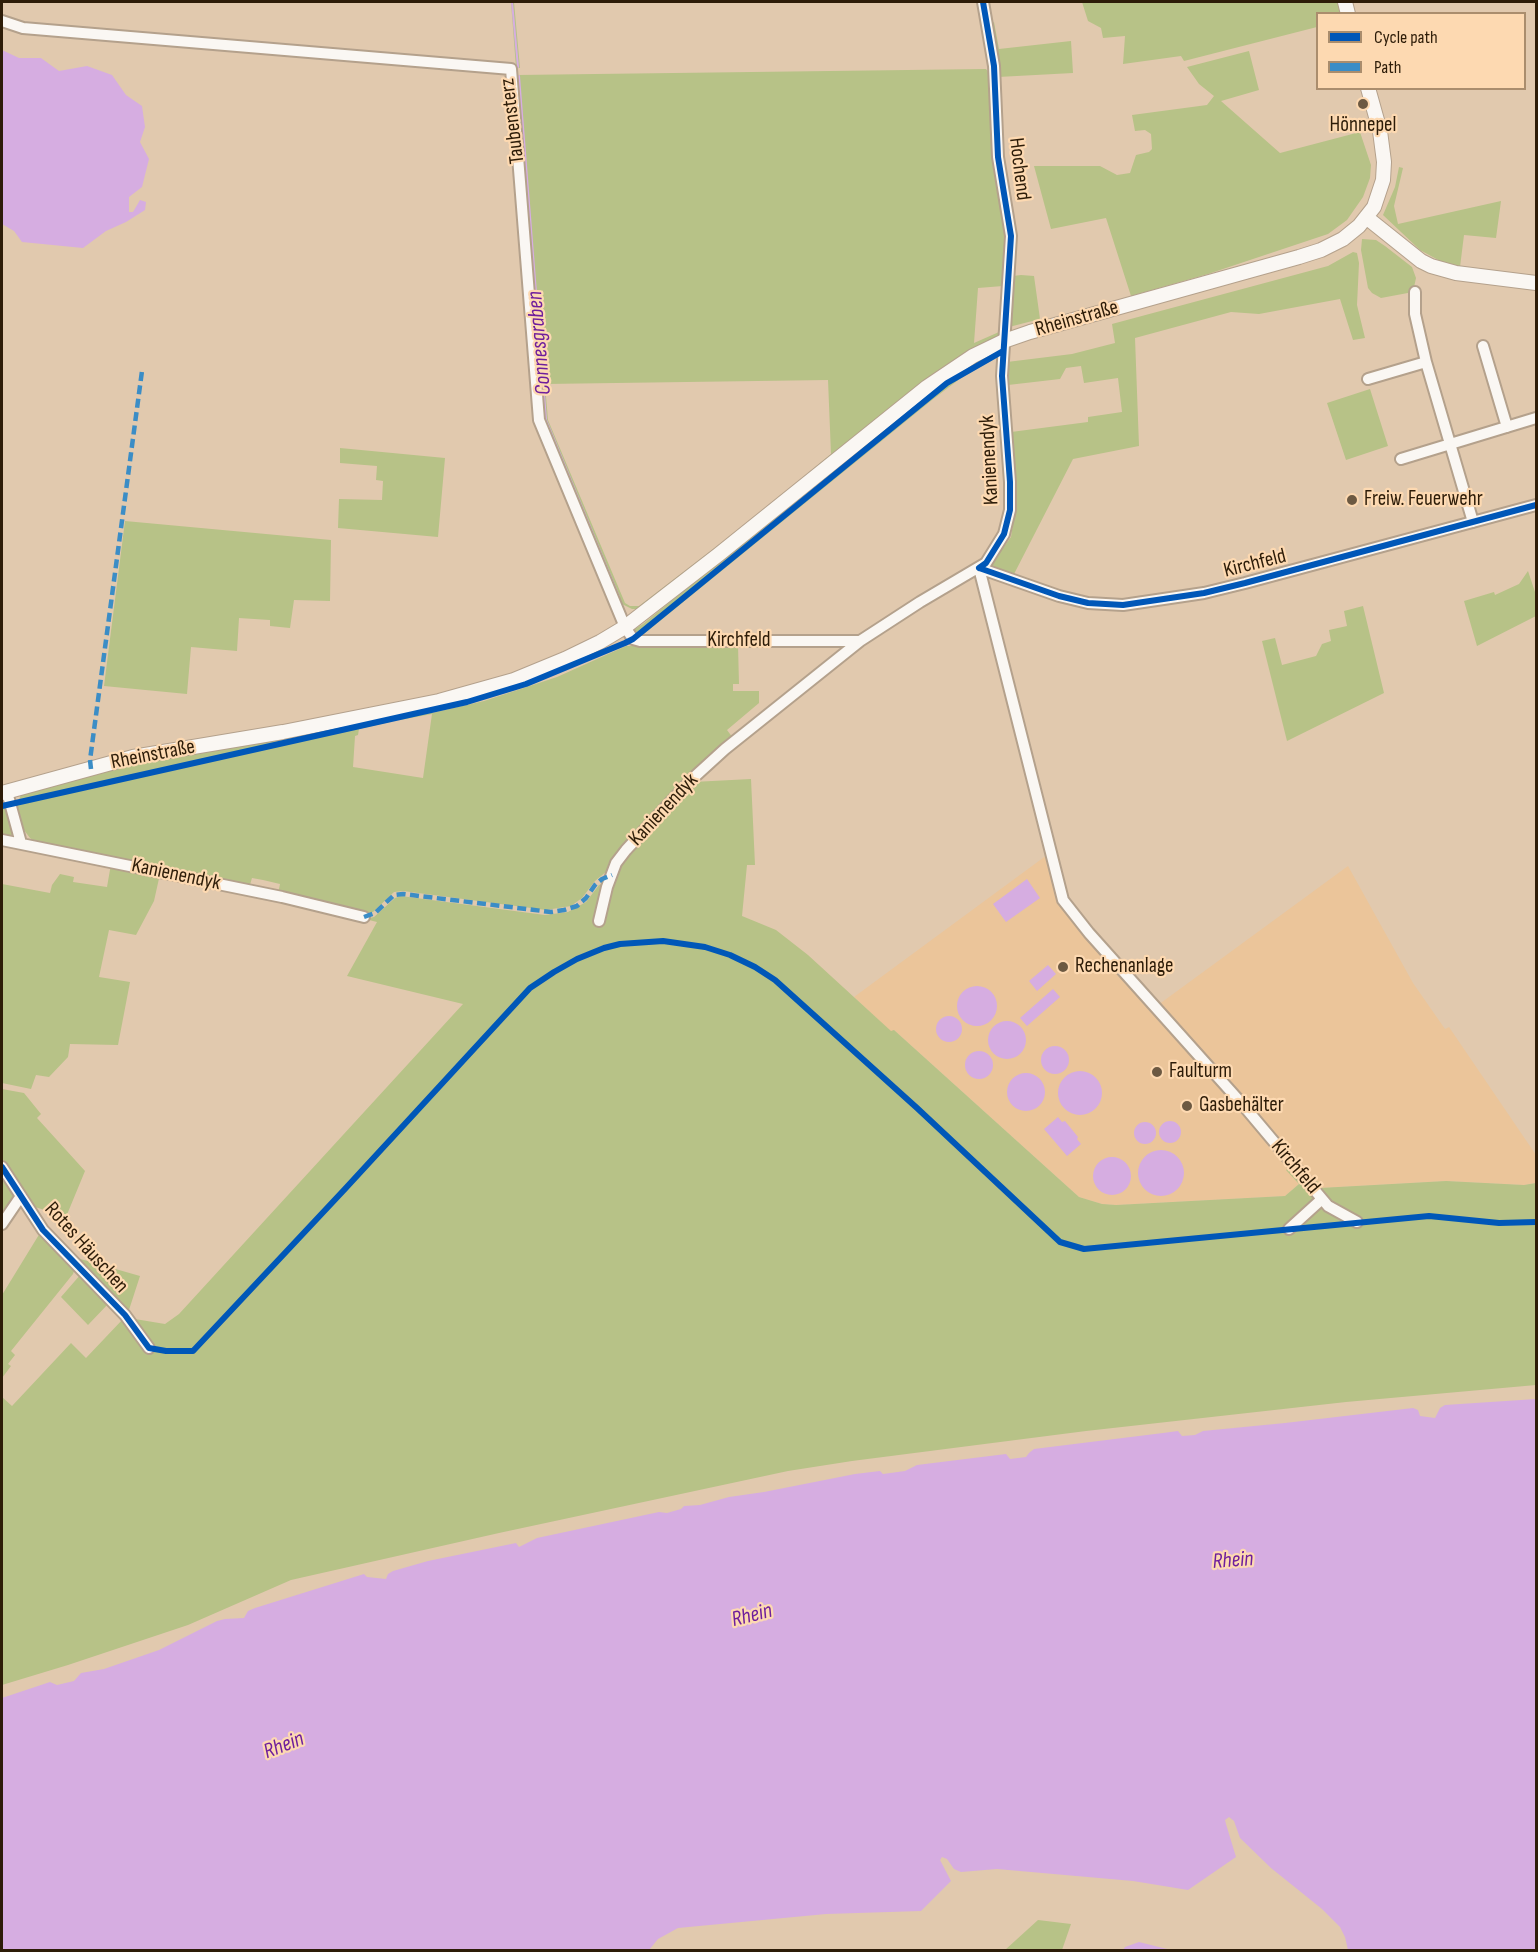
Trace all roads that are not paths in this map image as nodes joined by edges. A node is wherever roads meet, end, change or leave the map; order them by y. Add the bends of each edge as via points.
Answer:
1 (983, 2) edge
2 (2, 21) edge
3 (1369, 90) edge
4 (1366, 217) junction
5 (1536, 284) edge
6 (1415, 292) dead end
7 (1004, 341) junction
8 (1483, 346) dead end
9 (1426, 362) junction
10 (1368, 379) dead end
11 (1536, 418) edge
12 (1507, 427) junction
13 (1450, 443) junction
14 (1401, 459) dead end
15 (1536, 505) edge
16 (1473, 522) junction
17 (979, 568) junction
18 (625, 627) junction
19 (860, 641) junction
20 (4, 793) edge
21 (2, 840) edge
22 (21, 843) junction
23 (364, 917) dead end
24 (599, 921) dead end
25 (2, 1167) edge
26 (21, 1196) junction
27 (1322, 1199) junction
28 (1357, 1222) dead end
29 (2, 1224) edge
30 (1289, 1229) dead end
31 (149, 1348) dead end

1 - 7 street, Hochend via 994,66 998,157 1011,236
2 - 18 street, Taubensterz via 23,28 511,69 539,420
3 - 4 main road, Rheinstraße via 1384,162 1383,180 1374,207
4 - 5 main road via 1431,266
4 - 7 main road, Rheinstraße via 1343,239 1321,250
6 - 9 street via 1415,314
7 - 17 street, Kanienendyk via 1002,375 1010,510 1004,534
7 - 18 main road, Rheinstraße via 973,356 927,387
8 - 12 street
9 - 10 street
9 - 13 street
11 - 12 street
12 - 13 street
13 - 14 street
13 - 16 street
15 - 16 street, Kirchfeld
16 - 17 street, Kirchfeld via 1204,593 1124,605 1059,596
17 - 19 street, Kanienendyk
17 - 27 street, Kirchfeld via 1063,900
18 - 19 street, Kirchfeld via 633,639 640,641
18 - 20 main road, Rheinstraße via 565,660 514,680 439,701 133,757
19 - 24 street, Kanienendyk via 725,750 650,823 616,863
20 - 22 street
21 - 22 street, Kanienendyk
22 - 23 street, Kanienendyk
25 - 26 street, Rotes Häuschen
26 - 29 street, Rotes Häuschen
26 - 31 street, Rotes Häuschen via 43,1230 125,1316
27 - 28 street, Kirchfeld
27 - 30 street

